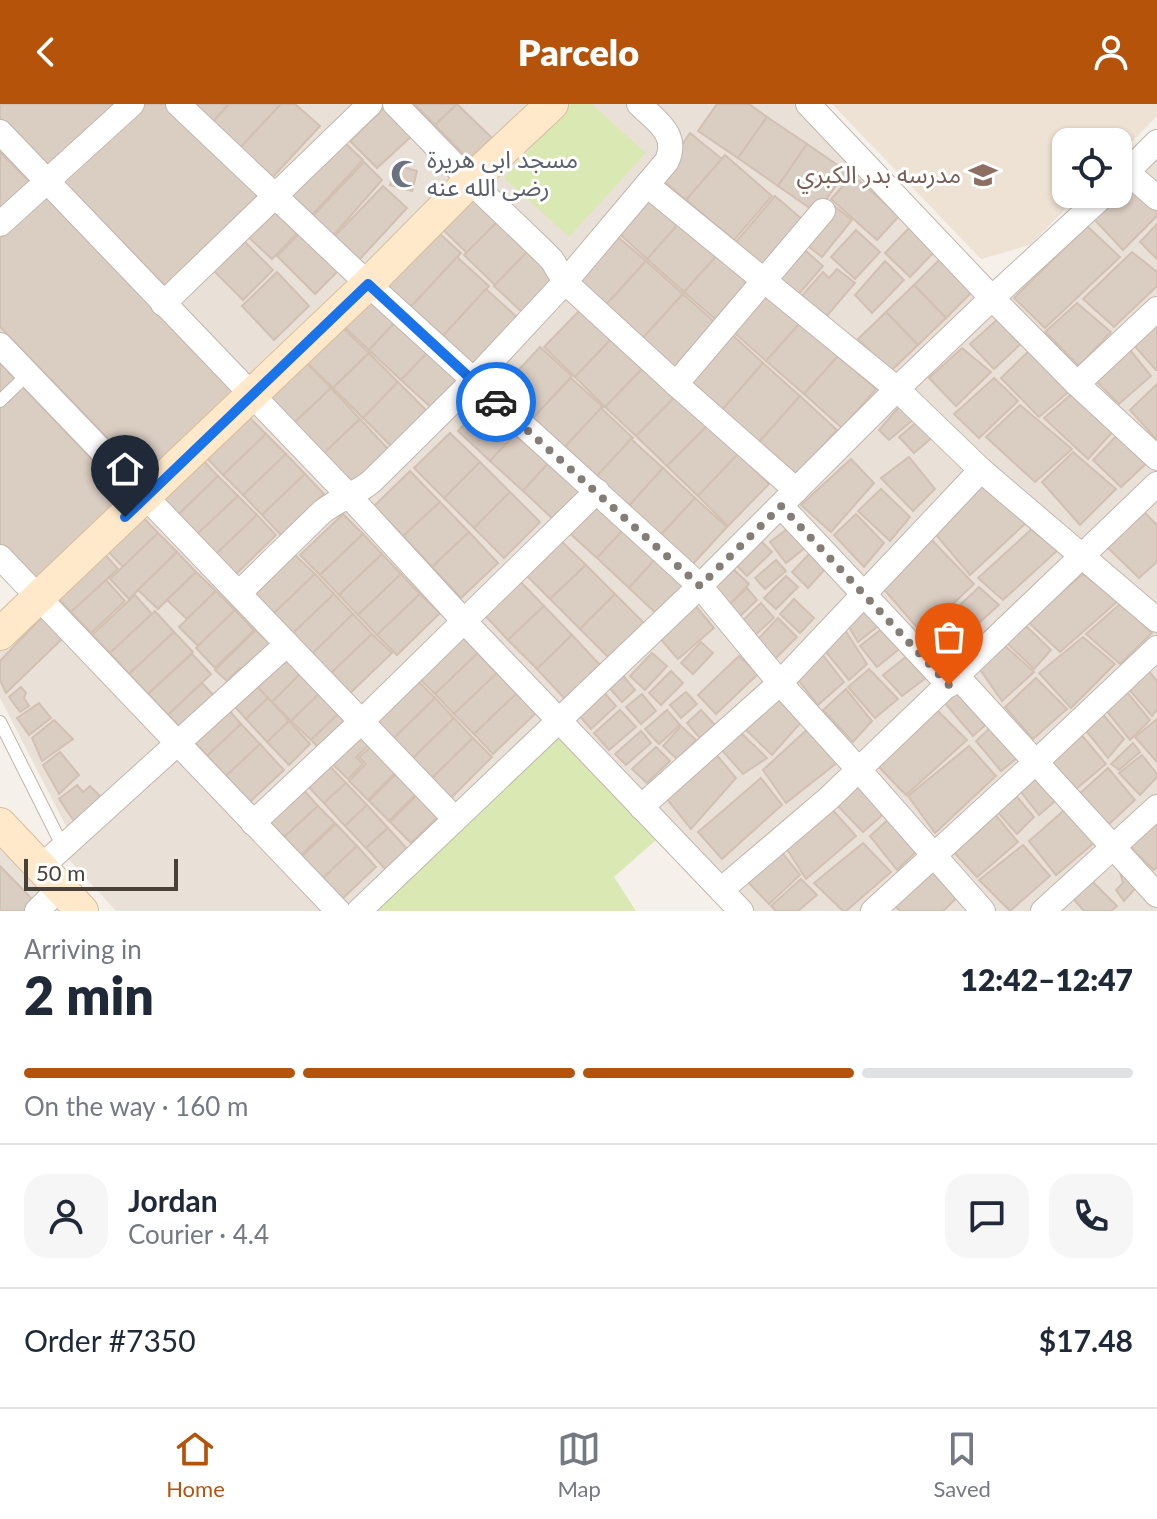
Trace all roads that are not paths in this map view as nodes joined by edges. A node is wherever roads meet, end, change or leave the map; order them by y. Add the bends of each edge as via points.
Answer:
1 (132, 104) edge
2 (178, 104) edge
3 (370, 104) edge
4 (395, 104) edge
5 (552, 104) edge
6 (639, 104) edge
7 (808, 104) edge
8 (0, 132) edge
9 (1157, 142) edge
10 (1132, 168) edge
11 (47, 181) junction
12 (470, 181) junction
13 (1132, 183) edge
14 (647, 185) junction
15 (276, 197) junction
16 (1157, 198) edge
17 (1090, 208) edge
18 (823, 211) dead end
19 (0, 224) edge
20 (764, 281) junction
21 (565, 282) junction
22 (368, 284) junction
23 (992, 298) junction
24 (163, 304) junction
25 (1157, 309) edge
26 (0, 345) edge
27 (28, 374) junction
28 (473, 381) junction
29 (676, 384) junction
30 (1077, 384) junction
31 (897, 389) junction
32 (252, 396) junction
33 (0, 401) edge
34 (1157, 458) edge
35 (981, 470) junction
36 (1157, 484) edge
37 (597, 491) junction
38 (146, 496) junction
39 (349, 496) junction
40 (788, 498) junction
41 (1081, 555) junction
42 (0, 557) edge
43 (700, 586) junction
44 (239, 593) junction
45 (864, 594) junction
46 (40, 597) junction
47 (1157, 620) edge
48 (464, 621) junction
49 (0, 634) edge
50 (287, 644) junction
51 (1157, 648) edge
52 (954, 681) junction
53 (780, 683) junction
54 (362, 721) junction
55 (558, 721) junction
56 (0, 722) edge
57 (178, 743) junction
58 (1035, 763) junction
59 (859, 770) junction
60 (641, 807) junction
61 (1157, 807) edge
62 (455, 819) junction
63 (253, 823) junction
64 (0, 824) edge
65 (1114, 848) junction
66 (935, 855) junction
67 (55, 867) junction
68 (721, 890) junction
69 (1157, 895) edge
70 (738, 910) edge
71 (37, 911) edge
72 (82, 911) edge
73 (338, 911) edge
74 (359, 911) edge
75 (873, 911) edge
76 (983, 911) edge
77 (1043, 911) edge

1 - 11 street
2 - 15 street
3 - 15 street
4 - 12 street
5 - 12 main road
6 - 14 street via 670,141 667,161
7 - 23 street
8 - 11 street
9 - 10 street
11 - 19 street
11 - 24 street
12 - 21 street via 552,260
12 - 22 main road
13 - 16 street
14 - 20 street
14 - 21 street
15 - 22 street
15 - 24 street
17 - 23 street
18 - 20 street
20 - 29 street
20 - 31 street
21 - 28 street
21 - 29 street
22 - 28 street
22 - 32 main road
23 - 30 street
23 - 31 street
24 - 32 street
25 - 30 street
26 - 27 street
27 - 33 lane
27 - 38 street
28 - 37 street
28 - 39 street via 372,481
29 - 40 street
30 - 34 street
31 - 35 street
31 - 40 street
32 - 38 main road
32 - 39 street
35 - 41 street
35 - 45 street
36 - 41 street
37 - 43 street
37 - 48 street
38 - 44 street
38 - 46 main road
39 - 44 street via 322,512
39 - 48 street
40 - 43 street
40 - 45 street
41 - 47 street
41 - 52 street
42 - 46 street
43 - 53 street
43 - 55 street
44 - 50 street
45 - 52 street
45 - 53 street
46 - 49 main road
46 - 57 street
48 - 54 street
48 - 55 street
50 - 54 street
50 - 57 street
51 - 58 street
52 - 58 street
52 - 59 street
53 - 59 street
53 - 60 street
54 - 62 street
54 - 63 street
55 - 60 street
55 - 62 street
56 - 67 lane
57 - 63 street
57 - 67 street
58 - 65 street
58 - 66 street
59 - 66 street
59 - 68 street
60 - 68 street
61 - 65 street
62 - 74 street
63 - 73 street
64 - 67 main road
65 - 69 street
65 - 77 street
66 - 75 street
66 - 76 street
67 - 71 street
67 - 72 main road
68 - 70 street

